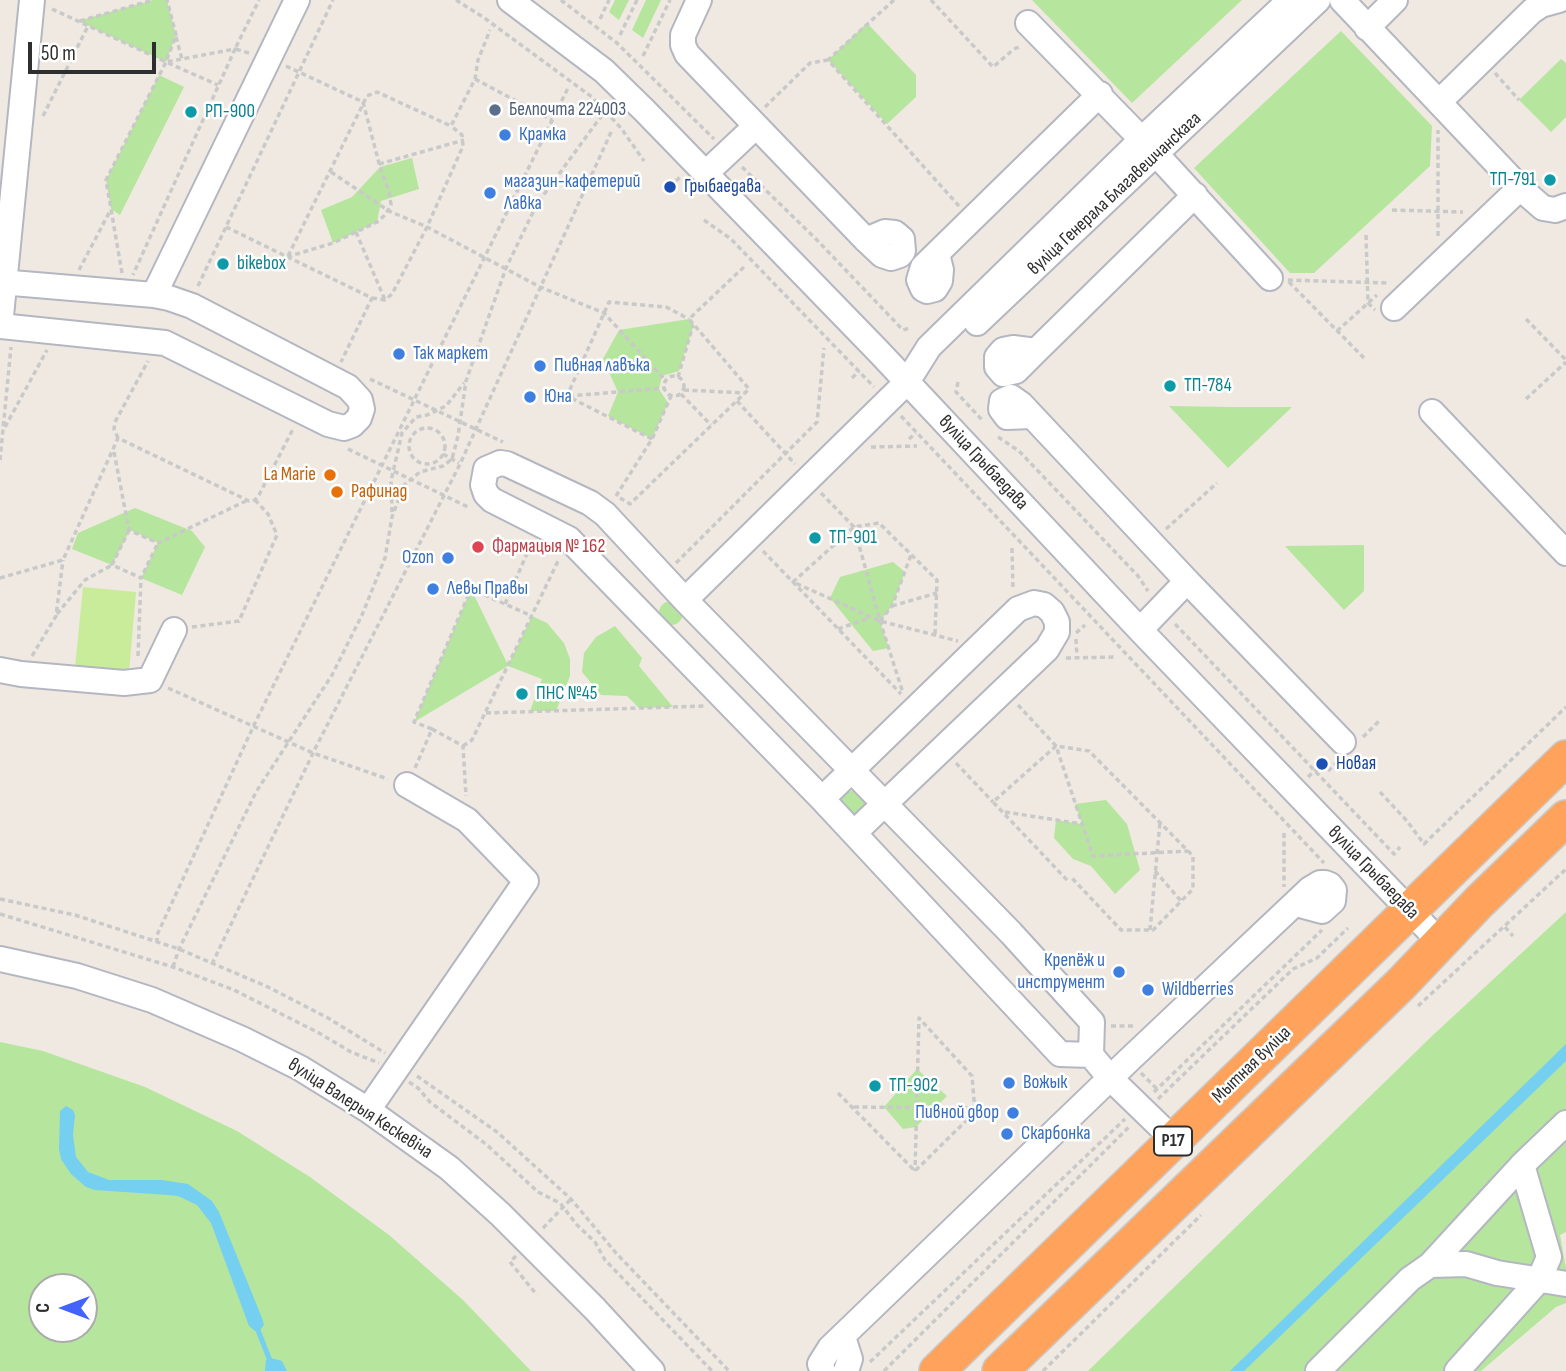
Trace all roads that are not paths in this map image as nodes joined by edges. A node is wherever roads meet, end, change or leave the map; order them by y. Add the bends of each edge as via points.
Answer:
1 (297, 0) edge
2 (510, 0) edge
3 (699, 0) edge
4 (1290, 0) edge
5 (1318, 0) edge
6 (1342, 0) edge
7 (1395, 0) edge
8 (1559, 0) edge
9 (38, 3) edge
10 (1367, 28) junction
11 (1028, 34) road end
12 (1100, 94) junction
13 (1439, 103) junction
14 (757, 120) junction
15 (1150, 147) junction
16 (706, 173) junction
17 (1520, 188) junction
18 (1195, 195) junction
19 (1566, 206) edge
20 (866, 240) dead end
21 (937, 254) dead end
22 (1270, 278) dead end
23 (2, 282) edge
24 (154, 295) junction
25 (1385, 310) road end
26 (0, 326) edge
27 (1037, 351) dead end
28 (907, 382) junction
29 (1432, 412) dead end
30 (1032, 416) dead end
31 (1566, 553) edge
32 (1187, 581) junction
33 (690, 595) junction
34 (656, 627) junction
35 (174, 630) road end
36 (1139, 630) junction
37 (11, 672) edge
38 (1344, 749) road end
39 (1566, 758) edge
40 (852, 769) junction
41 (407, 785) road end
42 (822, 799) junction
43 (884, 802) junction
44 (1566, 818) edge
45 (853, 833) junction
46 (1290, 898) road end
47 (1409, 911) junction
48 (1440, 942) junction
49 (0, 959) edge
50 (1091, 1055) junction
51 (1110, 1078) junction
52 (368, 1110) junction
53 (1566, 1123) edge
54 (1174, 1140) junction
55 (1522, 1165) junction
56 (1430, 1265) junction
57 (1539, 1280) junction
58 (1566, 1284) edge
59 (843, 1337) junction
60 (652, 1371) edge
61 (823, 1371) edge
62 (846, 1371) edge
63 (937, 1371) edge
64 (1000, 1371) edge
65 (1318, 1371) edge
66 (1457, 1371) edge

1 - 24 street
2 - 16 street, вуліца Грыбаедава via 604,71
3 - 14 street via 683,36 685,50
4 - 15 street
5 - 15 street, вуліца Генерала Благавешчанскага
6 - 10 street
7 - 10 street
8 - 13 street via 1532,11
9 - 23 street
10 - 13 street
11 - 12 street
12 - 15 street
12 - 21 street
13 - 17 street
14 - 16 street
14 - 20 street
15 - 18 street
15 - 28 street, вуліца Генерала Благавешчанскага via 939,359
16 - 28 street, вуліца Грыбаедава
17 - 19 street via 1543,208
17 - 25 street
18 - 22 street
18 - 27 street
23 - 24 street
23 - 26 street
24 - 26 street via 185,303 348,387 360,400 359,418 344,428 328,424 165,343
28 - 33 street, вуліца Генерала Благавешчанскага
28 - 36 street, вуліца Грыбаедава
29 - 31 street
30 - 32 street
32 - 36 street
32 - 38 street
33 - 34 street via 666,594 655,601 651,614
33 - 34 street via 590,503 507,464 486,469 483,485 492,500 569,539
33 - 40 street
34 - 42 street
35 - 37 street via 144,681
36 - 47 street, вуліца Грыбаедава
39 - 47 highway, Мытная вуліца / Р17
40 - 42 street
40 - 43 street
40 - 43 street via 1018,609 1034,603 1052,612 1057,622 1053,641
41 - 52 street via 467,820 526,881
42 - 45 street
43 - 45 street
43 - 50 street via 1092,1022
44 - 48 highway, Р17
45 - 50 street via 1060,1054
46 - 51 street
47 - 48 street, вуліца Грыбаедава
47 - 54 highway, Мытная вуліца / Р17
48 - 64 highway, Р17
49 - 52 street, вуліца Валерыя Кескевіча via 152,1000 289,1062
50 - 51 street
51 - 54 street
51 - 59 street
52 - 60 street, вуліца Валерыя Кескевіча via 449,1168 500,1214
53 - 55 street
54 - 63 highway, Мытная вуліца / Р17
55 - 56 street
55 - 57 street via 1549,1257
56 - 57 street via 1466,1265
56 - 65 street via 1410,1279
57 - 58 street
57 - 66 street
59 - 61 street via 822,1357
59 - 62 street via 850,1359

